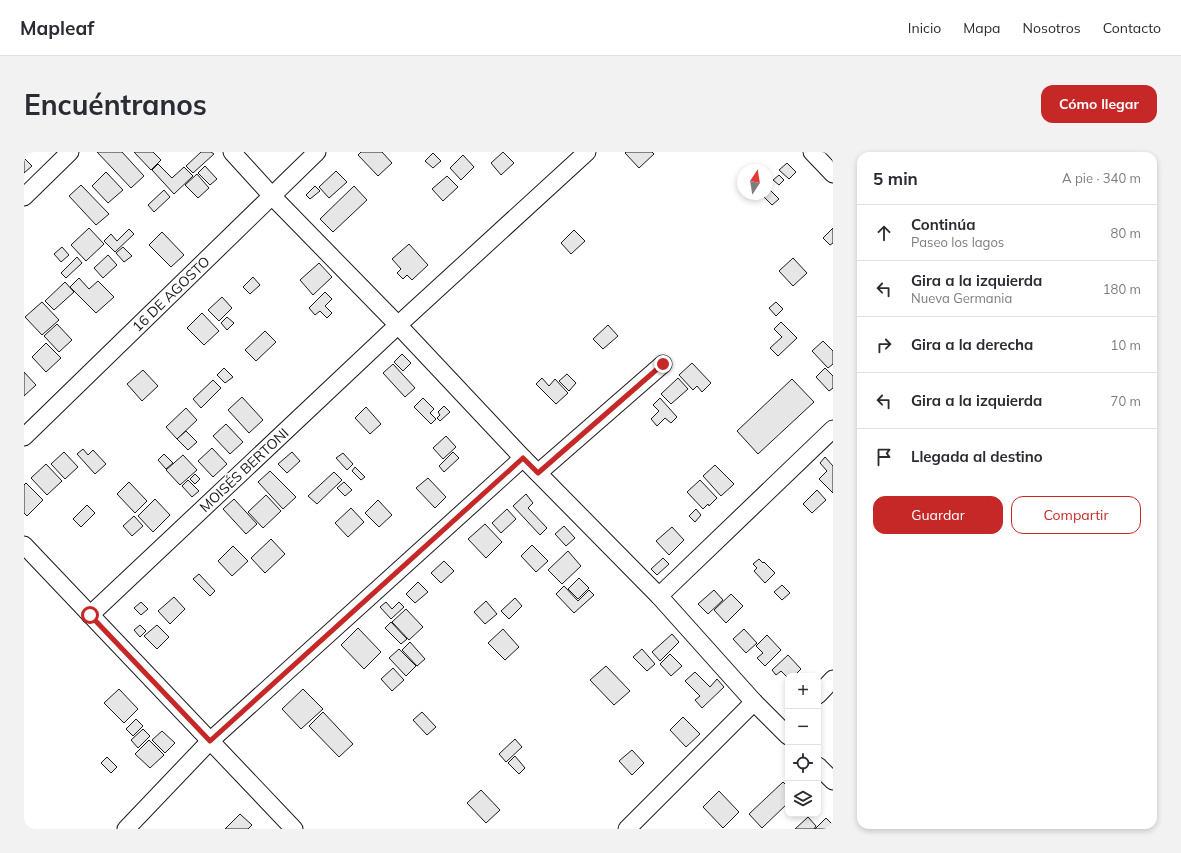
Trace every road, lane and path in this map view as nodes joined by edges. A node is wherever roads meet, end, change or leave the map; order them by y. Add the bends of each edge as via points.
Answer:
1 (70, 152) edge
2 (232, 152) edge
3 (317, 152) edge
4 (586, 152) edge
5 (812, 152) edge
6 (833, 174) edge
7 (272, 196) junction
8 (24, 197) edge
9 (398, 325) junction
10 (663, 364) dead end
11 (833, 429) edge
12 (24, 437) edge
13 (523, 458) junction
14 (538, 473) junction
15 (24, 545) edge
16 (659, 596) junction
17 (90, 615) junction
18 (833, 680) edge
19 (821, 692) edge
20 (754, 702) junction
21 (785, 730) edge
22 (210, 741) junction
23 (821, 769) edge
24 (833, 782) edge
25 (126, 829) edge
26 (294, 829) edge
27 (627, 829) edge

1 - 8 street
2 - 7 street
3 - 7 street, 16 DE AGOSTO
4 - 9 street, MOISÉS BERTONI
5 - 6 street
7 - 9 street
7 - 12 street, 16 DE AGOSTO
9 - 13 street
9 - 17 street, MOISÉS BERTONI
10 - 14 street
11 - 16 street
13 - 14 street
13 - 22 street
14 - 16 street
15 - 17 street
16 - 20 street
17 - 22 street
18 - 19 street
20 - 21 street
20 - 27 street
22 - 25 street
22 - 26 street
23 - 24 street

